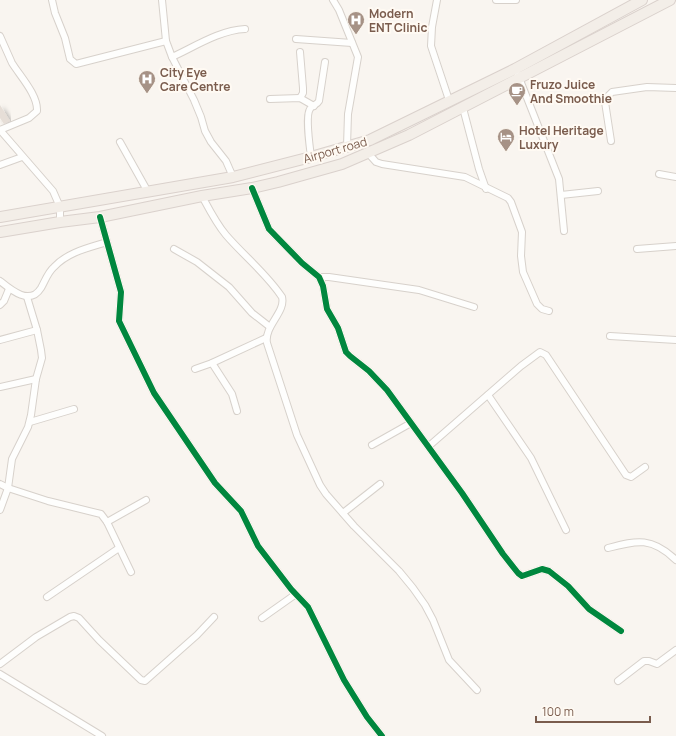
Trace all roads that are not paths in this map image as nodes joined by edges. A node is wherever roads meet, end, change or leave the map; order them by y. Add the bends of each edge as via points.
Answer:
1 (52, 0) edge
2 (162, 0) edge
3 (333, 0) edge
4 (437, 0) edge
5 (496, 0) edge
6 (516, 0) edge
7 (640, 0) edge
8 (670, 0) edge
9 (245, 29) dead end
10 (0, 36) edge
11 (296, 39) dead end
12 (166, 41) junction
13 (352, 43) junction
14 (300, 52) dead end
15 (172, 57) junction
16 (325, 62) dead end
17 (515, 68) junction
18 (519, 78) junction
19 (676, 88) edge
20 (300, 98) junction
21 (270, 99) dead end
22 (448, 100) junction
23 (314, 106) junction
24 (463, 108) junction
25 (0, 130) edge
26 (611, 141) dead end
27 (120, 142) dead end
28 (347, 146) junction
29 (368, 153) junction
30 (22, 157) junction
31 (311, 157) junction
32 (0, 165) edge
33 (659, 174) dead end
34 (233, 177) junction
35 (676, 177) edge
36 (252, 188) junction
37 (486, 189) junction
38 (598, 191) dead end
39 (148, 192) junction
40 (561, 195) junction
41 (202, 196) junction
42 (60, 207) junction
43 (0, 217) edge
44 (100, 217) junction
45 (60, 222) junction
46 (564, 231) dead end
47 (0, 232) edge
48 (107, 242) junction
49 (676, 246) edge
50 (174, 249) dead end
51 (637, 249) dead end
52 (319, 277) junction
53 (0, 281) edge
54 (9, 289) junction
55 (27, 297) junction
56 (0, 305) edge
57 (474, 307) dead end
58 (549, 312) dead end
59 (270, 327) junction
60 (37, 330) junction
61 (610, 336) dead end
62 (266, 338) junction
63 (0, 340) edge
64 (676, 340) edge
65 (212, 363) junction
66 (194, 369) dead end
67 (36, 379) junction
68 (0, 387) edge
69 (488, 395) junction
70 (74, 408) dead end
71 (237, 411) dead end
72 (30, 422) junction
73 (411, 423) junction
74 (372, 445) dead end
75 (429, 446) junction
76 (645, 467) dead end
77 (0, 484) edge
78 (380, 484) dead end
79 (8, 488) junction
80 (146, 500) dead end
81 (0, 510) edge
82 (343, 513) junction
83 (107, 522) junction
84 (566, 530) dead end
85 (119, 548) junction
86 (608, 548) dead end
87 (676, 560) edge
88 (131, 572) dead end
89 (296, 594) junction
90 (47, 597) dead end
91 (214, 617) dead end
92 (262, 618) dead end
93 (621, 630) dead end
94 (676, 650) edge
95 (0, 664) edge
96 (0, 674) edge
97 (618, 681) dead end
98 (477, 690) dead end
99 (102, 736) edge
100 (382, 736) edge

1 - 12 street via 70,60 76,64
2 - 12 street
3 - 13 street
4 - 22 street via 431,46
5 - 6 street
7 - 17 main road, Airport road
8 - 18 main road
9 - 15 street via 224,33
10 - 25 street via 38,106 37,111 29,118
11 - 13 street
12 - 15 street
13 - 28 street via 358,60 348,114
14 - 20 street via 303,94
15 - 34 street via 194,100 205,132 226,161
16 - 23 street via 319,101
17 - 18 street
17 - 22 main road, Airport road
18 - 24 main road
18 - 40 street via 559,179
19 - 26 street via 647,87 612,92 608,95 605,102
20 - 21 street
20 - 23 street
22 - 28 main road, Airport road via 370,140
23 - 31 street via 309,110 308,118
24 - 29 main road
24 - 37 street
25 - 30 street
27 - 39 street
28 - 31 main road, Airport road
29 - 36 main road via 342,164
29 - 37 street via 376,162 466,177
30 - 32 street
30 - 42 street via 50,187
31 - 34 main road, Airport road
33 - 35 street
34 - 39 main road, Airport road
36 - 41 main road
36 - 52 street via 269,229
37 - 58 street via 503,195 511,202 522,232 523,272 537,304
38 - 40 street
39 - 42 main road, Airport road
40 - 46 street
41 - 44 main road
41 - 59 street via 225,234 282,297 283,302
42 - 43 main road, Airport road
42 - 45 street
44 - 45 main road
44 - 48 street
45 - 47 main road
48 - 55 street via 68,256 53,267 38,293
48 - 89 street via 122,297 119,321 154,393 215,483 241,511 258,546
49 - 51 street
50 - 59 street via 229,287 246,307
52 - 57 street via 419,290
52 - 73 street via 324,286 327,309 338,328 346,352 379,380
53 - 54 street
54 - 55 street
54 - 56 street
55 - 60 street
59 - 62 street
60 - 63 street
60 - 67 street via 42,358
61 - 64 street
62 - 65 street
62 - 82 street via 308,461 320,485
65 - 66 street
65 - 71 street via 232,394
67 - 68 street
67 - 72 street
69 - 75 street
69 - 76 street via 536,354 543,353 626,475 631,477
69 - 84 street via 533,462
70 - 72 street
72 - 79 street via 13,457
73 - 74 street
73 - 75 street
75 - 93 street via 518,573 525,576 542,569 549,571 568,586 589,609
77 - 79 street
78 - 82 street
79 - 81 street
79 - 83 street via 98,513
80 - 83 street
82 - 98 street via 414,588 430,615 450,660
83 - 85 street
85 - 88 street
85 - 90 street
86 - 87 street via 646,542 666,550
89 - 92 street
89 - 100 street via 308,607 344,680
91 - 95 street via 145,681 74,616 36,637
94 - 97 street via 657,664 644,661
96 - 99 street

